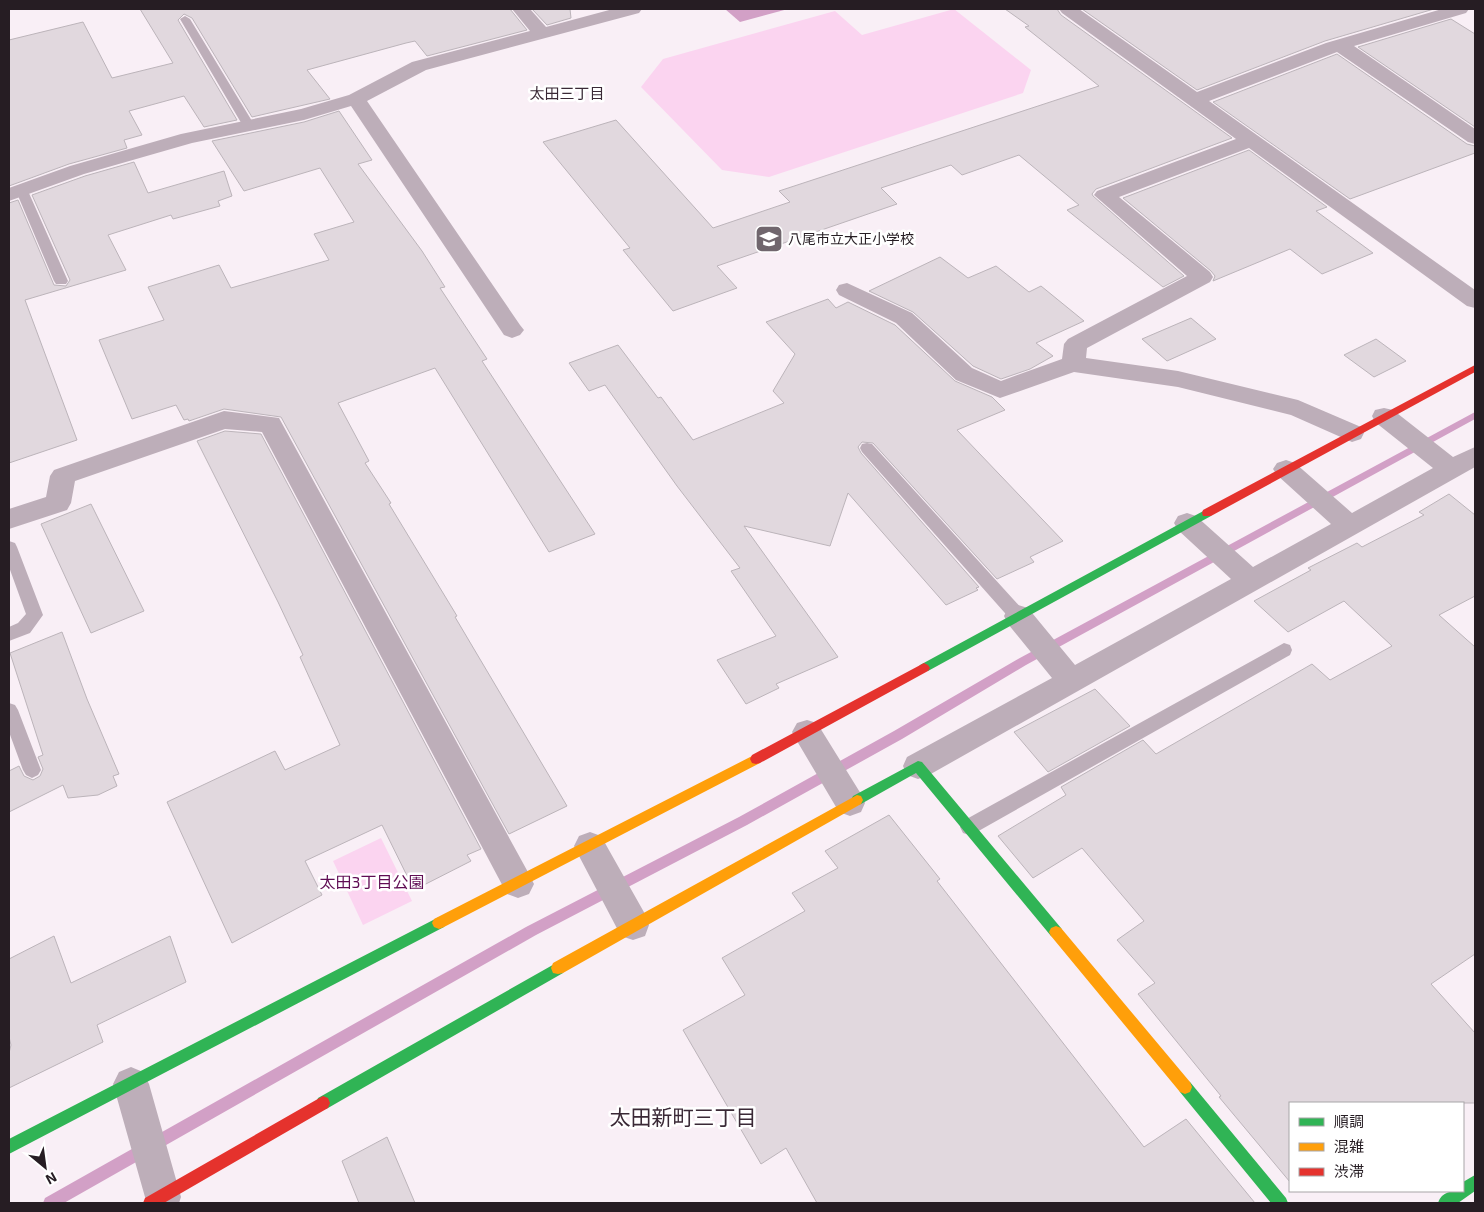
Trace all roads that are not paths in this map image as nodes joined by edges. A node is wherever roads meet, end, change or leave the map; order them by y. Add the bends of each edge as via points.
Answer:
1 (521, 9) edge
2 (633, 9) edge
3 (1068, 9) edge
4 (1460, 9) edge
5 (185, 20) dead end
6 (542, 34) junction
7 (1340, 45) junction
8 (356, 99) junction
9 (1195, 100) junction
10 (249, 126) junction
11 (1475, 138) edge
12 (1250, 141) junction
13 (15, 193) edge
14 (60, 280) dead end
15 (847, 290) dead end
16 (1475, 301) edge
17 (512, 330) dead end
18 (1073, 364) junction
19 (1475, 369) edge
20 (1384, 416) junction
21 (1352, 433) junction
22 (867, 448) dead end
23 (1475, 456) edge
24 (1286, 469) junction
25 (1452, 469) junction
26 (9, 519) edge
27 (1187, 523) junction
28 (1350, 526) junction
29 (9, 547) edge
30 (1251, 581) junction
31 (1018, 616) junction
32 (9, 634) edge
33 (1284, 650) dead end
34 (1071, 681) junction
35 (9, 710) edge
36 (807, 732) junction
37 (918, 766) junction
38 (32, 770) dead end
39 (850, 803) junction
40 (969, 827) junction
41 (590, 846) junction
42 (518, 884) junction
43 (633, 925) junction
44 (131, 1084) junction
45 (9, 1147) edge
46 (1475, 1182) edge
47 (1464, 1190) edge
48 (1461, 1192) edge
49 (156, 1200) edge
50 (1281, 1203) edge
51 (1446, 1203) edge

1 - 6 street
2 - 6 street
3 - 9 street
4 - 7 street
5 - 10 lane
6 - 8 street via 420,66
7 - 9 street
7 - 11 street
8 - 10 street
8 - 17 street
9 - 12 street
10 - 13 street via 188,138 76,170
12 - 16 street
12 - 18 street via 1104,195 1202,277 1076,344
13 - 14 lane
15 - 18 street via 904,318 964,374 1000,390
18 - 21 street via 1178,379 1298,408
19 - 20 street
20 - 21 street
20 - 25 street
21 - 24 street
22 - 31 lane
23 - 25 street
24 - 27 street
24 - 28 street
25 - 28 street
26 - 42 street via 58,502 63,476 224,420 270,424
27 - 30 street
27 - 31 street
28 - 30 street
29 - 32 lane via 35,615 24,628
30 - 34 street
31 - 34 street
31 - 36 street
33 - 40 lane
34 - 37 street
35 - 38 lane
36 - 39 street
36 - 41 street
37 - 39 street
37 - 40 street
39 - 43 street
40 - 50 street
41 - 42 street
41 - 43 street
42 - 44 street
43 - 49 street
44 - 45 street
44 - 49 street via 144,1130
46 - 47 street
48 - 51 street

